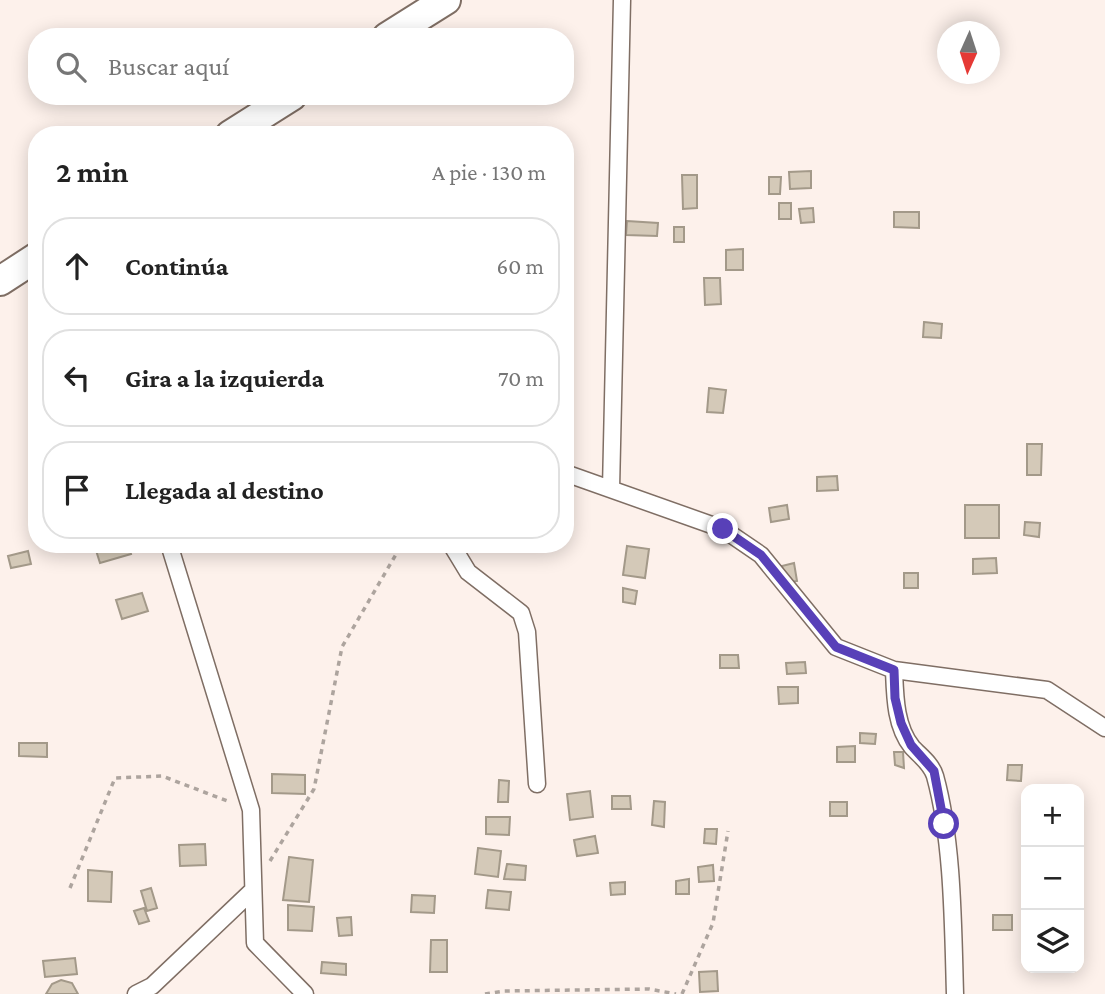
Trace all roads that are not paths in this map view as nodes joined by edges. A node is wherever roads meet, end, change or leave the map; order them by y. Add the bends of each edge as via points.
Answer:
1 (446, 0) edge
2 (622, 0) edge
3 (401, 28) edge
4 (278, 105) edge
5 (244, 126) edge
6 (28, 263) edge
7 (0, 281) edge
8 (574, 476) edge
9 (611, 489) junction
10 (172, 553) edge
11 (456, 553) edge
12 (894, 670) junction
13 (1105, 728) edge
14 (537, 784) dead end
15 (252, 891) junction
16 (136, 994) edge
17 (305, 994) edge
18 (955, 994) edge

1 - 3 highway
2 - 9 street
4 - 5 highway
6 - 7 highway
8 - 9 street
9 - 12 street via 723,529 761,555 836,647
10 - 15 street via 251,810
11 - 14 street via 468,572 521,613 527,632
12 - 13 street via 1047,690
12 - 18 street via 901,723 911,745 934,771 939,793
15 - 16 street via 152,986
15 - 17 street via 255,943

